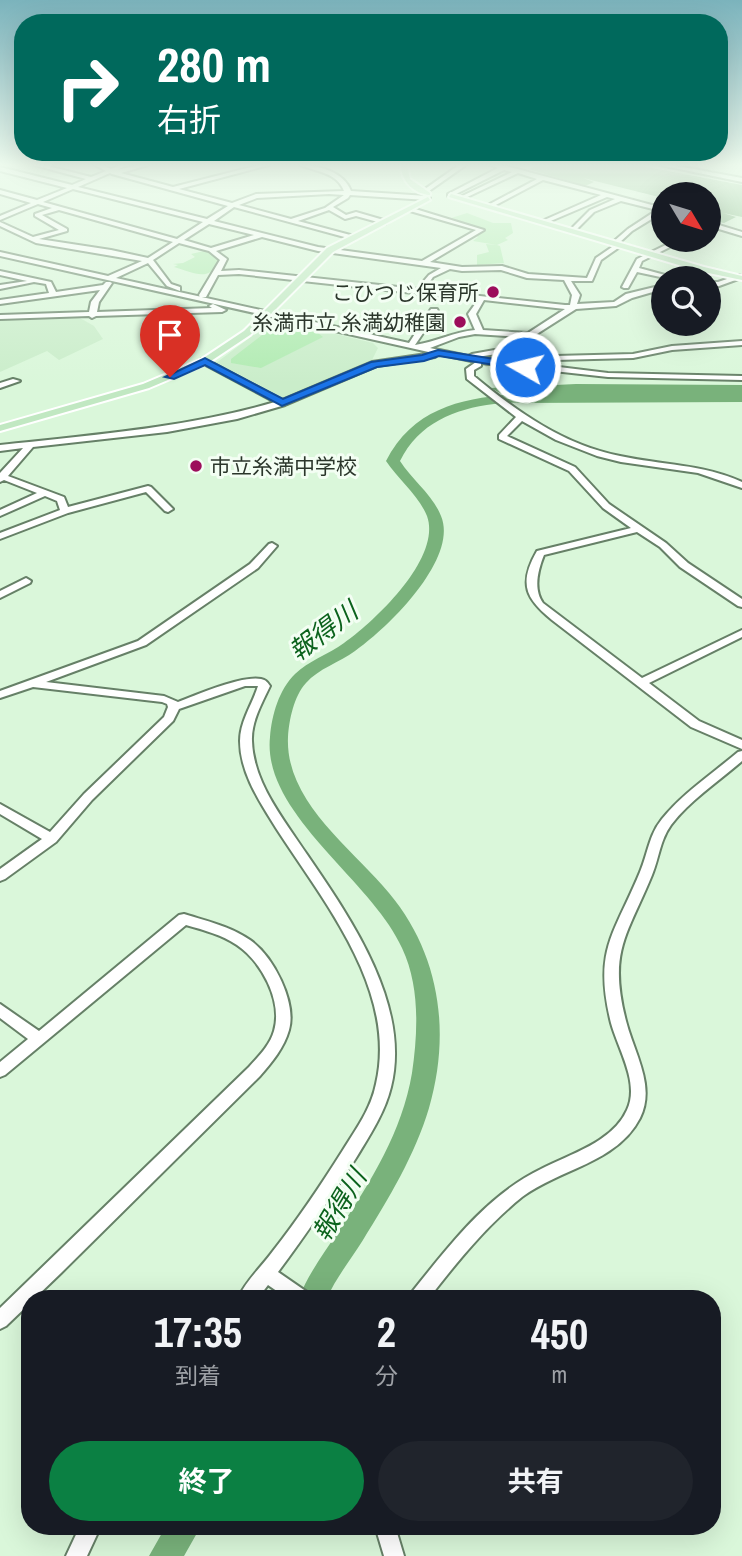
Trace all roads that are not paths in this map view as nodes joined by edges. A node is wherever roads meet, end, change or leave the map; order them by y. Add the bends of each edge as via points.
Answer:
1 (28, 238) edge
2 (41, 238) edge
3 (166, 238) edge
4 (184, 238) edge
5 (252, 238) edge
6 (273, 238) edge
7 (351, 238) edge
8 (468, 238) edge
9 (596, 238) edge
10 (625, 238) edge
11 (33, 240) junction
12 (178, 241) junction
13 (617, 244) junction
14 (211, 250) junction
15 (330, 250) junction
16 (655, 252) edge
17 (0, 254) edge
18 (651, 254) junction
19 (149, 260) junction
20 (32, 261) junction
21 (424, 263) junction
22 (449, 267) junction
23 (635, 268) junction
24 (651, 272) edge
25 (3, 273) edge
26 (216, 273) junction
27 (112, 278) junction
28 (740, 278) edge
29 (302, 279) junction
30 (567, 280) junction
31 (590, 280) junction
32 (38, 281) junction
33 (721, 283) edge
34 (169, 285) junction
35 (0, 287) edge
36 (104, 287) junction
37 (626, 287) dead end
38 (160, 289) junction
39 (651, 290) edge
40 (419, 291) junction
41 (53, 294) junction
42 (203, 295) junction
43 (576, 295) junction
44 (190, 296) junction
45 (484, 297) junction
46 (1, 301) edge
47 (239, 302) dead end
48 (573, 307) junction
49 (435, 311) dead end
50 (267, 314) junction
51 (92, 316) junction
52 (0, 317) edge
53 (11, 317) junction
54 (480, 332) junction
55 (529, 335) junction
56 (387, 342) junction
57 (742, 343) edge
58 (412, 344) junction
59 (508, 351) junction
60 (438, 353) junction
61 (578, 357) junction
62 (516, 359) tunnel mouth
63 (205, 361) junction
64 (474, 361) junction
65 (499, 363) junction
66 (375, 364) junction
67 (583, 373) junction
68 (742, 378) edge
69 (16, 381) dead end
70 (479, 385) joint
71 (0, 386) edge
72 (282, 403) junction
73 (518, 414) junction
74 (0, 428) edge
75 (30, 445) junction
76 (11, 447) junction
77 (0, 448) edge
78 (0, 456) edge
79 (1, 477) edge
80 (742, 485) edge
81 (45, 493) junction
82 (167, 509) dead end
83 (65, 511) junction
84 (0, 513) edge
85 (638, 529) junction
86 (0, 536) edge
87 (272, 545) dead end
88 (26, 581) dead end
89 (0, 595) edge
90 (742, 604) edge
91 (742, 633) edge
92 (641, 683) junction
93 (32, 684) junction
94 (0, 695) edge
95 (174, 707) junction
96 (742, 745) edge
97 (742, 755) edge
98 (0, 808) edge
99 (51, 839) junction
100 (0, 876) edge
101 (0, 1010) edge
102 (39, 1038) junction
103 (0, 1071) edge
104 (271, 1278) junction
105 (31, 1290) edge
106 (257, 1290) edge
107 (289, 1290) edge
108 (425, 1290) edge
109 (21, 1300) edge
110 (0, 1320) edge
111 (86, 1535) edge
112 (388, 1535) edge
113 (76, 1556) edge
114 (394, 1556) edge

1 - 11 street
2 - 11 street
3 - 12 street
4 - 12 street
5 - 14 street
6 - 15 street
7 - 15 main road
8 - 21 street
9 - 13 main road
10 - 13 street
11 - 19 street
12 - 14 street
12 - 19 street
13 - 18 main road
13 - 31 street via 598,260
14 - 26 street via 224,259
15 - 21 street
15 - 29 main road
16 - 18 street
17 - 20 street
18 - 23 street
18 - 28 main road
19 - 27 street
19 - 34 street
20 - 25 street
20 - 27 street
21 - 22 street
22 - 30 street via 502,268
22 - 40 street via 432,276
23 - 24 street
23 - 37 street
25 - 32 street
26 - 29 street
26 - 42 street
27 - 36 street
27 - 38 street
28 - 33 street
29 - 40 street
29 - 50 main road
30 - 31 street
30 - 43 street
31 - 43 street via 586,291
32 - 35 street
32 - 41 street via 49,283
34 - 38 street
34 - 42 street
36 - 41 street
36 - 51 street
38 - 44 street
39 - 48 street via 616,304
40 - 45 street
41 - 46 street
42 - 47 street
43 - 48 street
44 - 50 street
44 - 51 street via 186,299 222,310
45 - 48 street
45 - 54 street via 472,314
46 - 53 street
48 - 55 street
49 - 58 street
50 - 56 street
50 - 63 main road
51 - 53 street
52 - 53 street
54 - 55 street
54 - 58 street via 456,335 427,347
55 - 59 street via 520,348
56 - 58 street
56 - 60 street
56 - 66 street
57 - 61 street via 633,356
59 - 64 street via 476,354
59 - 65 street
60 - 64 street
60 - 66 street
61 - 62 street
61 - 67 street
63 - 72 street
63 - 74 main road via 137,389
64 - 65 street
64 - 70 street via 469,374
65 - 67 street
66 - 72 street
67 - 68 street
69 - 71 street
70 - 73 street
72 - 75 street via 189,426
73 - 80 street via 587,450
73 - 85 street via 502,437 565,464 606,506
75 - 76 street
75 - 79 street
76 - 77 street
76 - 78 street
79 - 81 street
81 - 83 street via 61,499
81 - 84 street
82 - 83 street via 148,489
83 - 86 street
85 - 90 street
85 - 92 street via 540,553 530,592 556,618
87 - 93 street via 254,566 163,631 122,652
88 - 89 street
91 - 92 street
92 - 96 street via 695,724
93 - 94 street
93 - 95 street via 164,699
95 - 99 street via 169,718
95 - 104 street via 244,683 261,682 264,686 246,738 248,760 257,784 367,960 384,1016 386,1073 378,1102
97 - 108 street via 659,832 612,954 619,1023 636,1079 635,1114 619,1137 520,1189 482,1221
98 - 99 street
99 - 100 street
101 - 102 street
102 - 103 street
102 - 105 street via 184,919 226,931 254,949 272,975 282,1006 282,1030 270,1052
104 - 106 street
104 - 107 street
109 - 110 street
111 - 113 street
112 - 114 street

